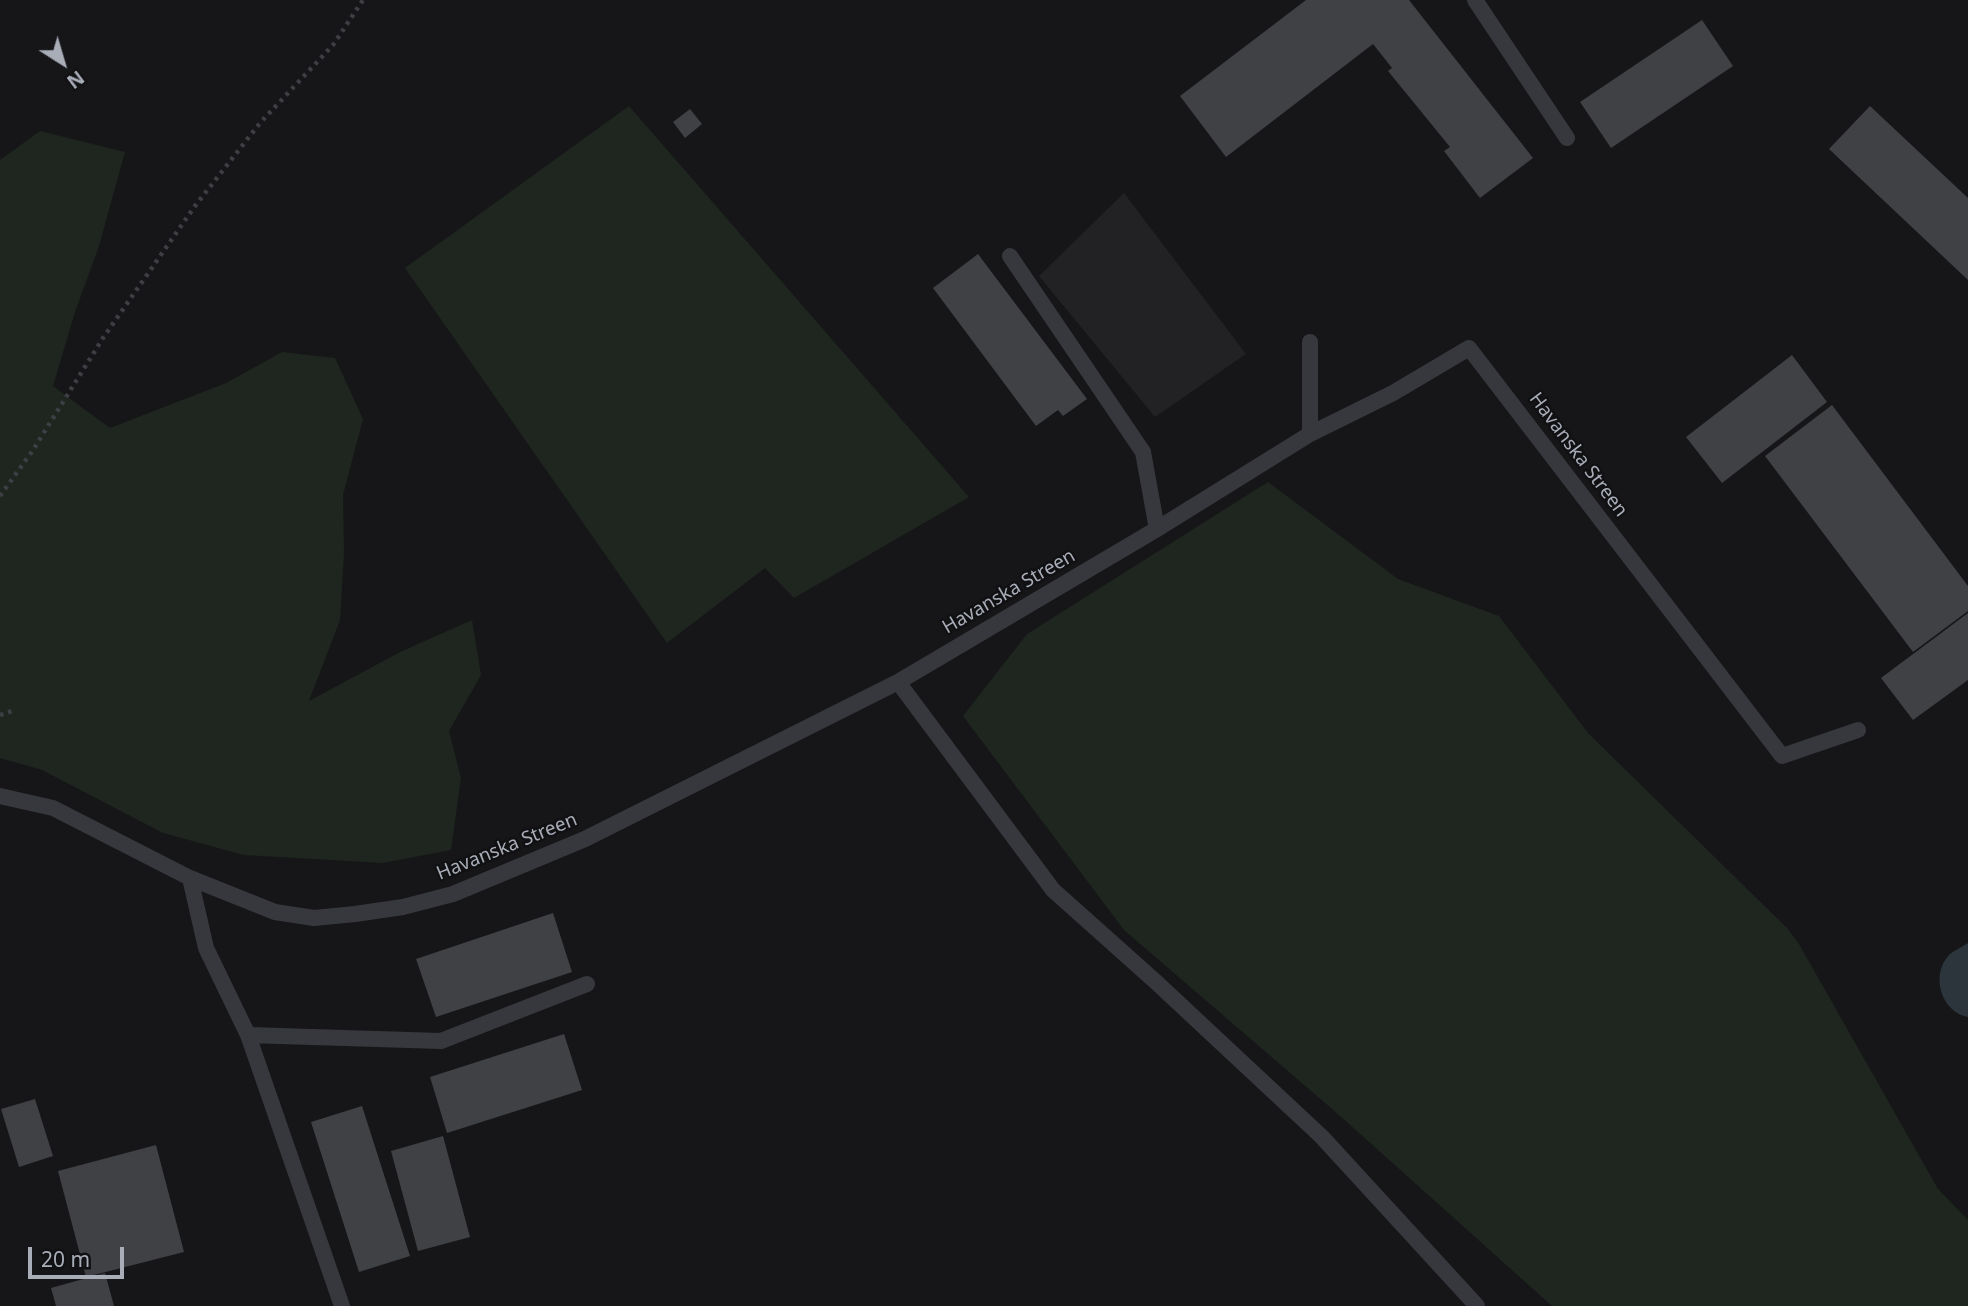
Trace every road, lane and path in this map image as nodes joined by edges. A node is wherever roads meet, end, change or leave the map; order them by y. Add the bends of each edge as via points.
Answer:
1 (363, 0) edge
2 (1475, 0) edge
3 (1567, 138) dead end
4 (1010, 256) dead end
5 (1310, 342) dead end
6 (1310, 434) junction
7 (0, 496) edge
8 (1157, 529) junction
9 (898, 682) junction
10 (12, 711) dead end
11 (0, 715) edge
12 (1858, 730) dead end
13 (0, 796) edge
14 (190, 878) junction
15 (587, 984) dead end
16 (247, 1035) junction
17 (342, 1306) edge
18 (1478, 1306) edge

1 - 7 path via 333,45 260,123 195,206
2 - 3 lane
4 - 8 lane via 1143,452
5 - 6 lane
6 - 8 lane, Havanska Streen
6 - 12 lane, Havanska Streen via 1469,348 1782,756
8 - 9 lane, Havanska Streen
9 - 14 lane, Havanska Streen via 585,839 453,894 403,907 314,918 275,912
9 - 18 lane via 1053,890 1322,1137
10 - 11 path
13 - 14 lane, Havanska Streen via 53,808
14 - 16 lane via 205,948
15 - 16 lane via 441,1041
16 - 17 lane

